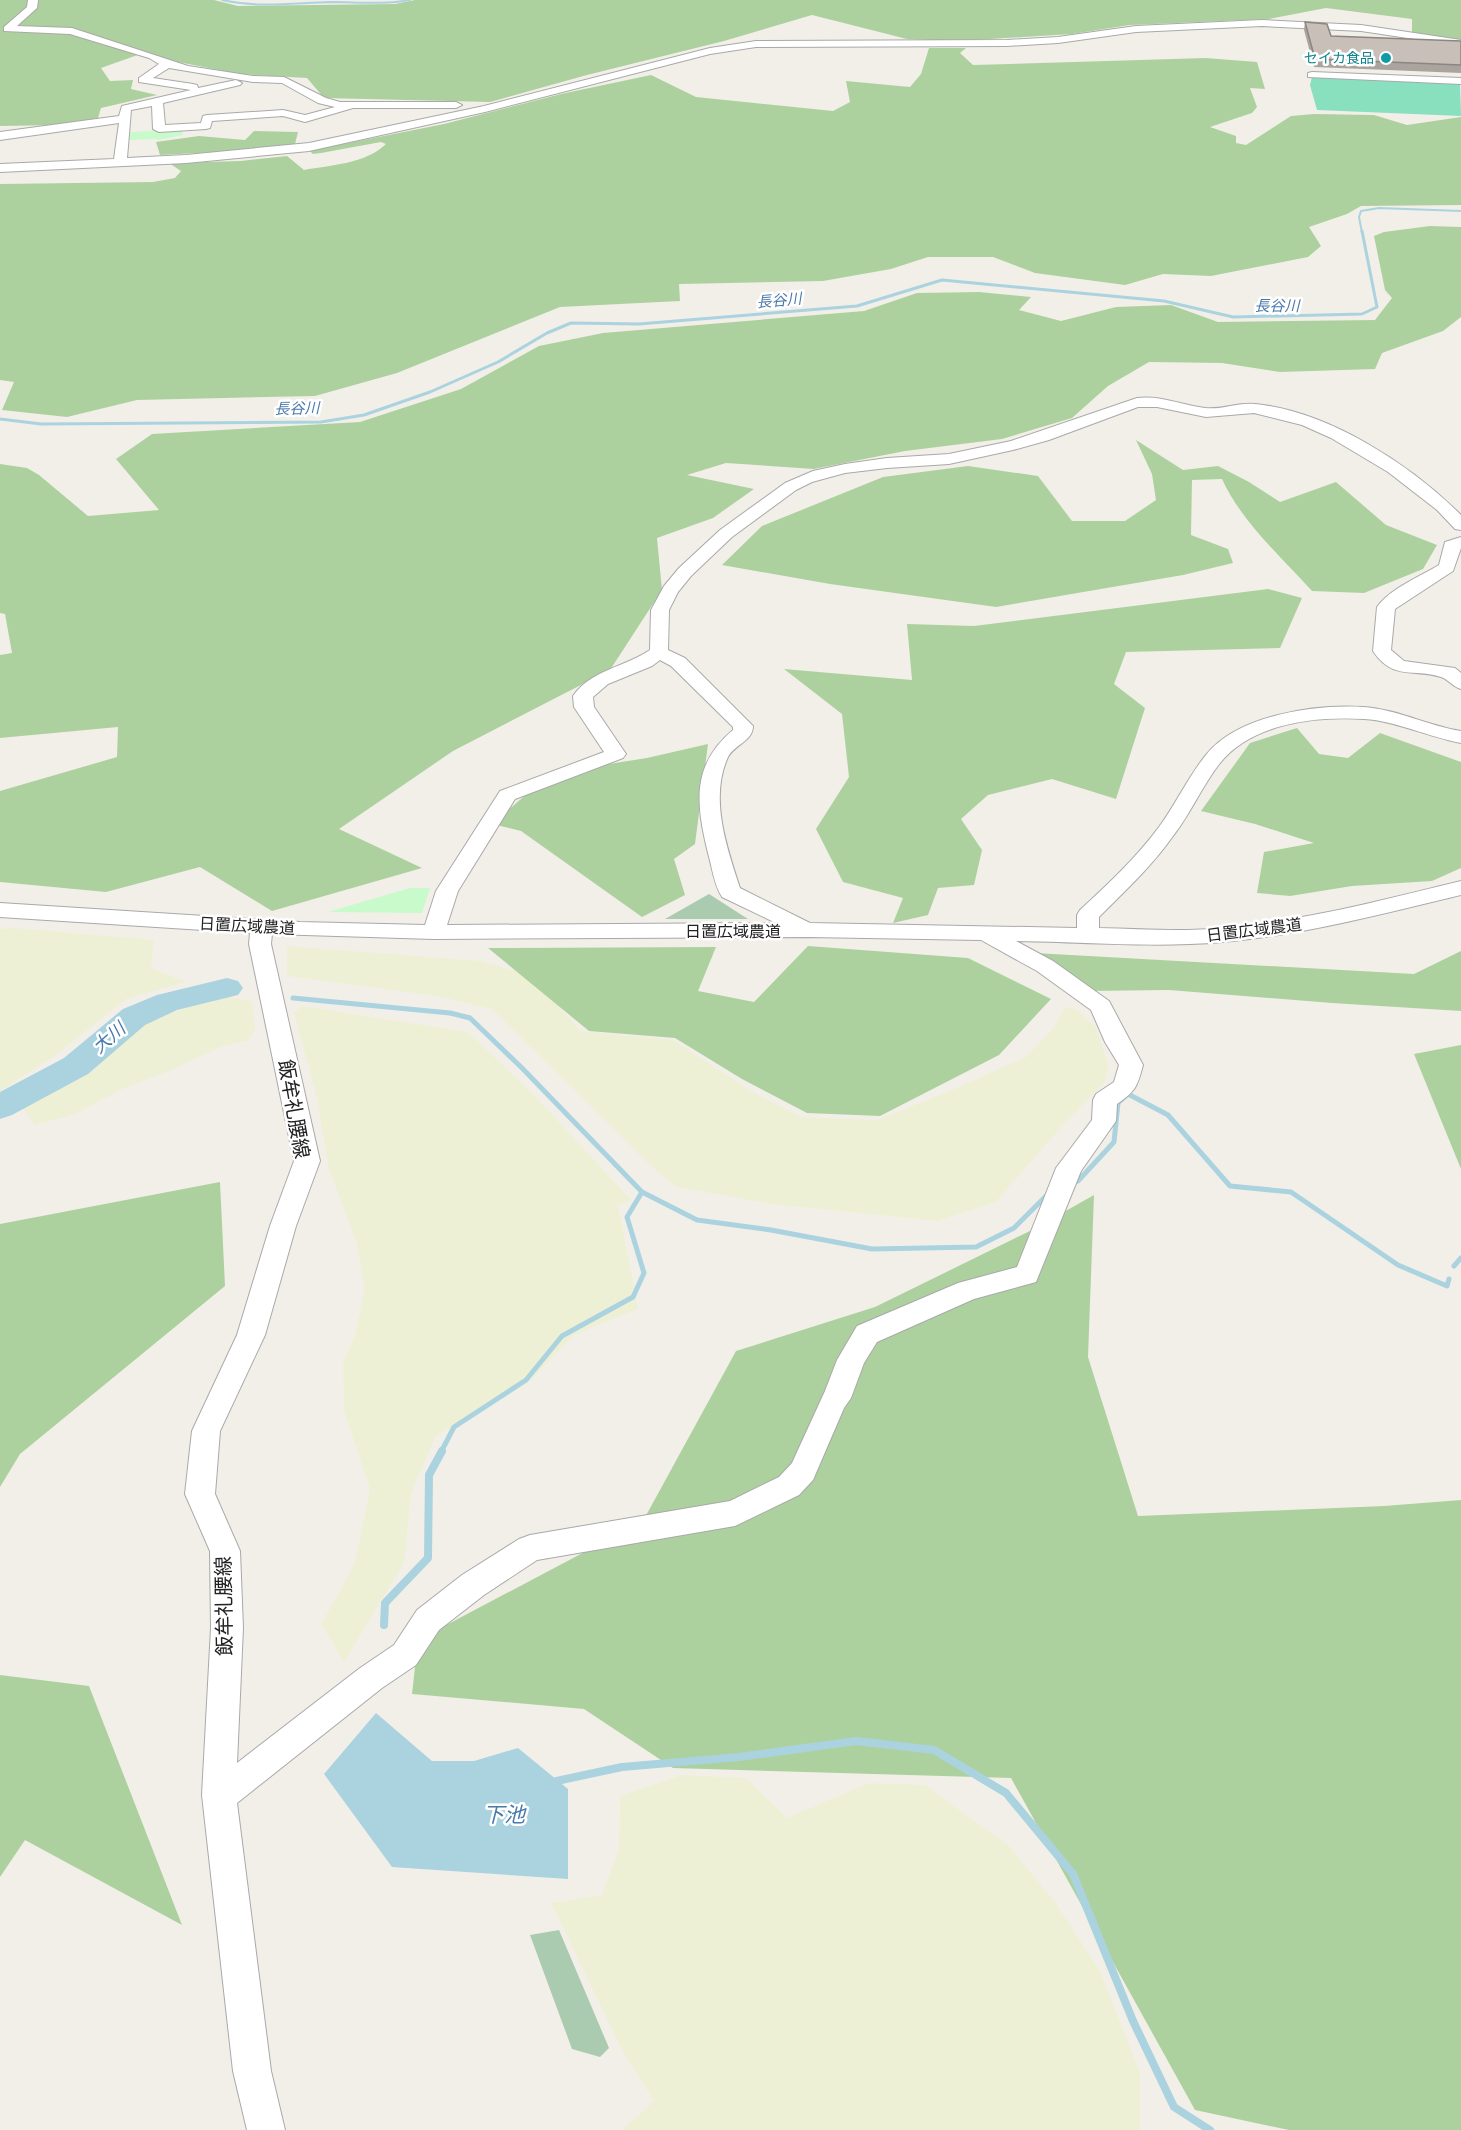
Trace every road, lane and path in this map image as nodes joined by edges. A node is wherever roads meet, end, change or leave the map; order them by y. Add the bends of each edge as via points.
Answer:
1 (33, 0) edge
2 (1461, 43) edge
3 (167, 64) junction
4 (1312, 75) dead end
5 (1461, 81) edge
6 (256, 98) junction
7 (157, 100) junction
8 (206, 104) junction
9 (390, 105) junction
10 (349, 106) junction
11 (485, 109) junction
12 (335, 111) junction
13 (125, 119) junction
14 (305, 119) junction
15 (397, 129) junction
16 (0, 136) edge
17 (29, 153) dead end
18 (120, 157) junction
19 (0, 168) edge
20 (1461, 525) edge
21 (1461, 542) edge
22 (659, 652) junction
23 (1461, 683) edge
24 (1461, 737) edge
25 (1461, 888) edge
26 (0, 910) edge
27 (262, 927) junction
28 (809, 930) junction
29 (434, 932) junction
30 (983, 932) junction
31 (1088, 934) junction
32 (219, 1794) junction
33 (266, 2130) edge

1 - 3 street via 32,8 8,29 72,31
2 - 11 street via 1344,26 1262,23 1136,29 1007,43 756,44 710,51
3 - 6 street via 206,73
3 - 8 street via 143,80
4 - 5 street
6 - 8 street
6 - 8 street
6 - 10 street via 284,80 322,101
6 - 14 street
7 - 8 street
7 - 8 street via 159,129 206,126
7 - 13 street via 126,108
9 - 10 street
9 - 11 street
9 - 15 street
10 - 12 street
11 - 15 street
12 - 14 street
12 - 14 street via 346,113 352,132 312,139
13 - 16 street via 97,121 69,132 22,131 15,139
13 - 18 street
15 - 18 street via 284,151
17 - 18 street
18 - 19 street
20 - 22 street via 1417,486 1331,432 1283,414 1252,408 1215,413 1139,403 1043,437 957,458 859,467 807,479 727,532 673,588 662,603
21 - 23 street via 1451,546 1447,567 1386,607 1382,651 1398,666 1448,672
22 - 28 street via 678,662 742,726 743,732 720,753 710,788 714,838 730,892
22 - 29 street via 601,680 583,696 584,707 616,754 507,795 447,891
24 - 31 street via 1392,717 1363,713 1300,718 1248,731 1222,749 1165,834 1088,915
25 - 31 street, 日置広域農道 via 1349,915 1231,936
26 - 27 street, 日置広域農道
27 - 29 street, 日置広域農道
27 - 32 street, 飯牟礼腰線 via 260,944 307,1161 251,1335 206,1431 200,1494 225,1551 227,1628
28 - 29 street, 日置広域農道
28 - 30 street, 日置広域農道
30 - 31 street, 日置広域農道
30 - 32 street via 1045,966 1101,1006 1131,1065 1125,1086 1105,1100 1104,1121 1070,1168 1027,1275 968,1290 867,1334 851,1360 803,1471 786,1488 735,1513 530,1548 428,1620 405,1655
32 - 33 street, 飯牟礼腰線 via 252,2071

